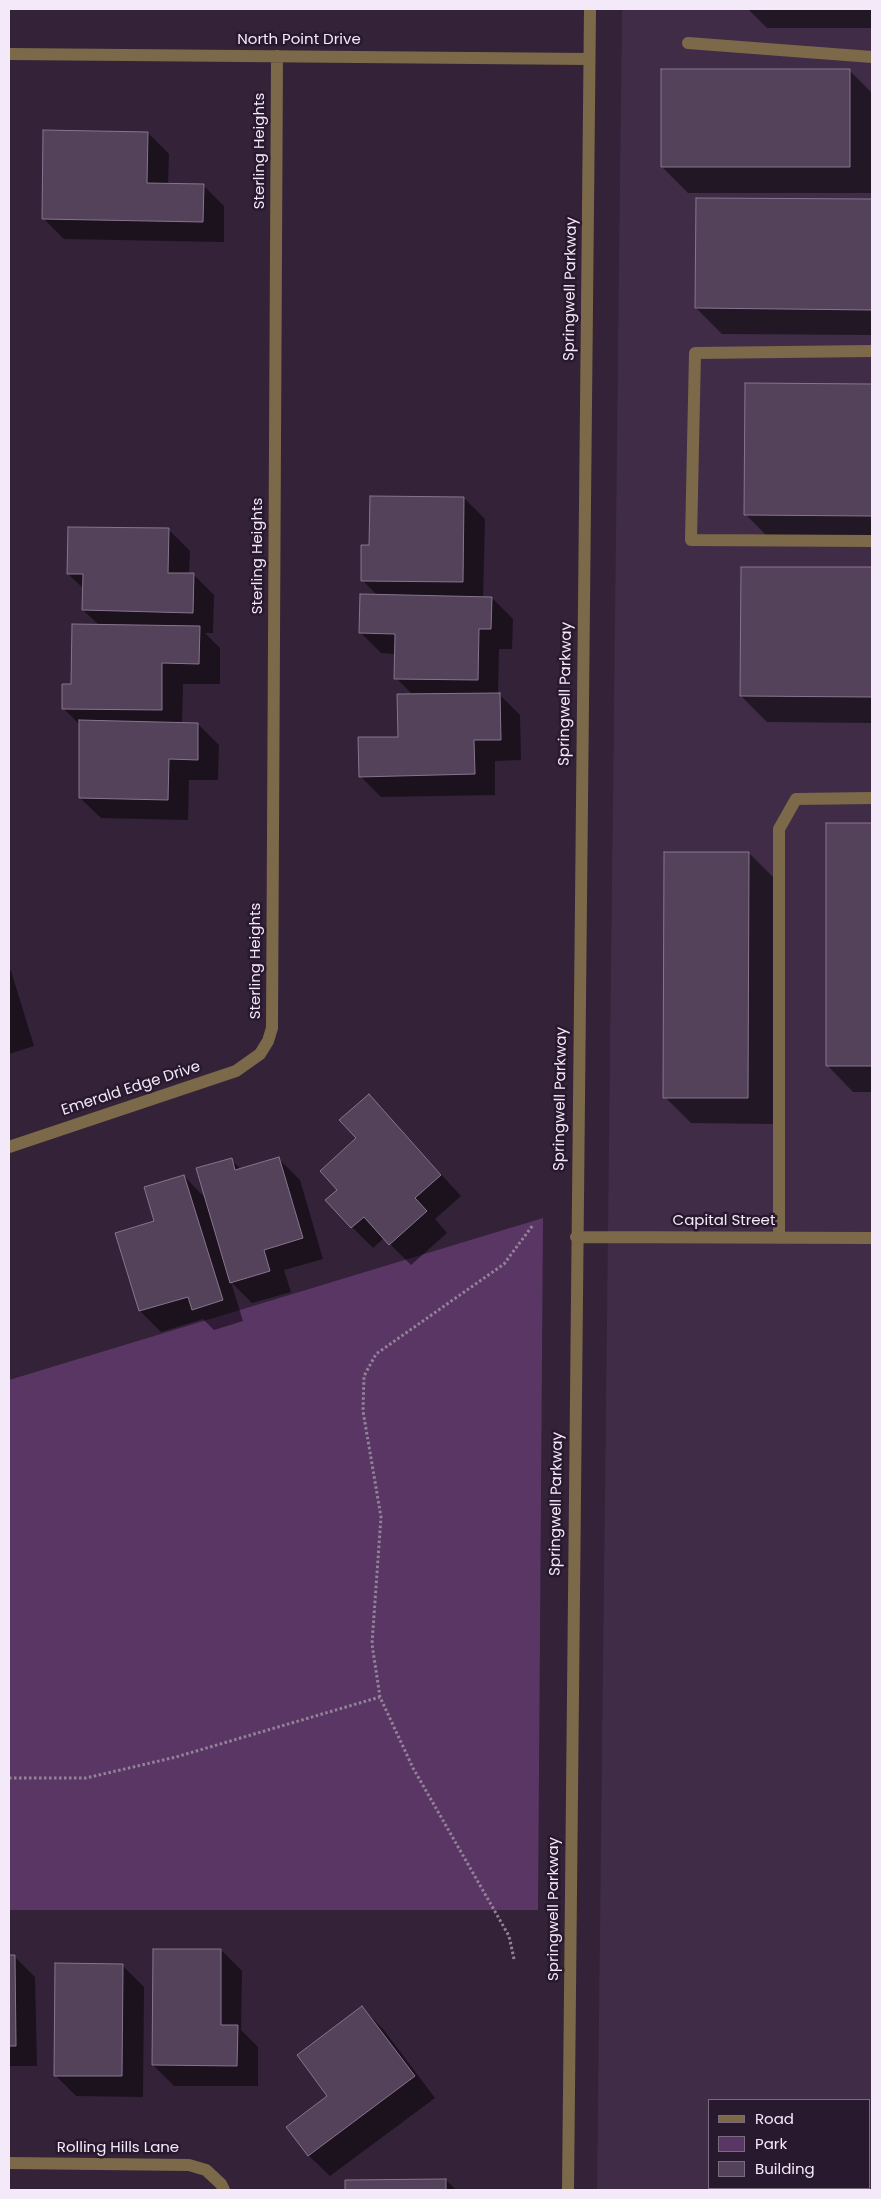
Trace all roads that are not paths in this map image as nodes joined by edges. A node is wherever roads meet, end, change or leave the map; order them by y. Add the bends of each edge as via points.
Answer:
1 (590, 9) edge
2 (688, 43) dead end
3 (9, 54) edge
4 (277, 56) junction
5 (872, 57) edge
6 (589, 58) junction
7 (872, 351) edge
8 (872, 541) edge
9 (872, 798) edge
10 (260, 1054) joint
11 (9, 1147) edge
12 (576, 1237) junction
13 (779, 1238) junction
14 (872, 1238) edge
15 (9, 2163) edge
16 (222, 2187) edge
17 (568, 2190) edge

1 - 6 street, Springwell Parkway
2 - 5 street
3 - 4 street, North Point Drive
4 - 6 street, North Point Drive
4 - 10 street, Sterling Heights via 272,1028
6 - 12 street, Springwell Parkway
7 - 8 street via 695,353 691,540
9 - 13 street via 796,799 779,829
10 - 11 street, Emerald Edge Drive via 236,1071
12 - 13 street, Capital Street
12 - 17 street, Springwell Parkway
13 - 14 street, Capital Street
15 - 16 street, Rolling Hills Lane via 188,2165 206,2170

